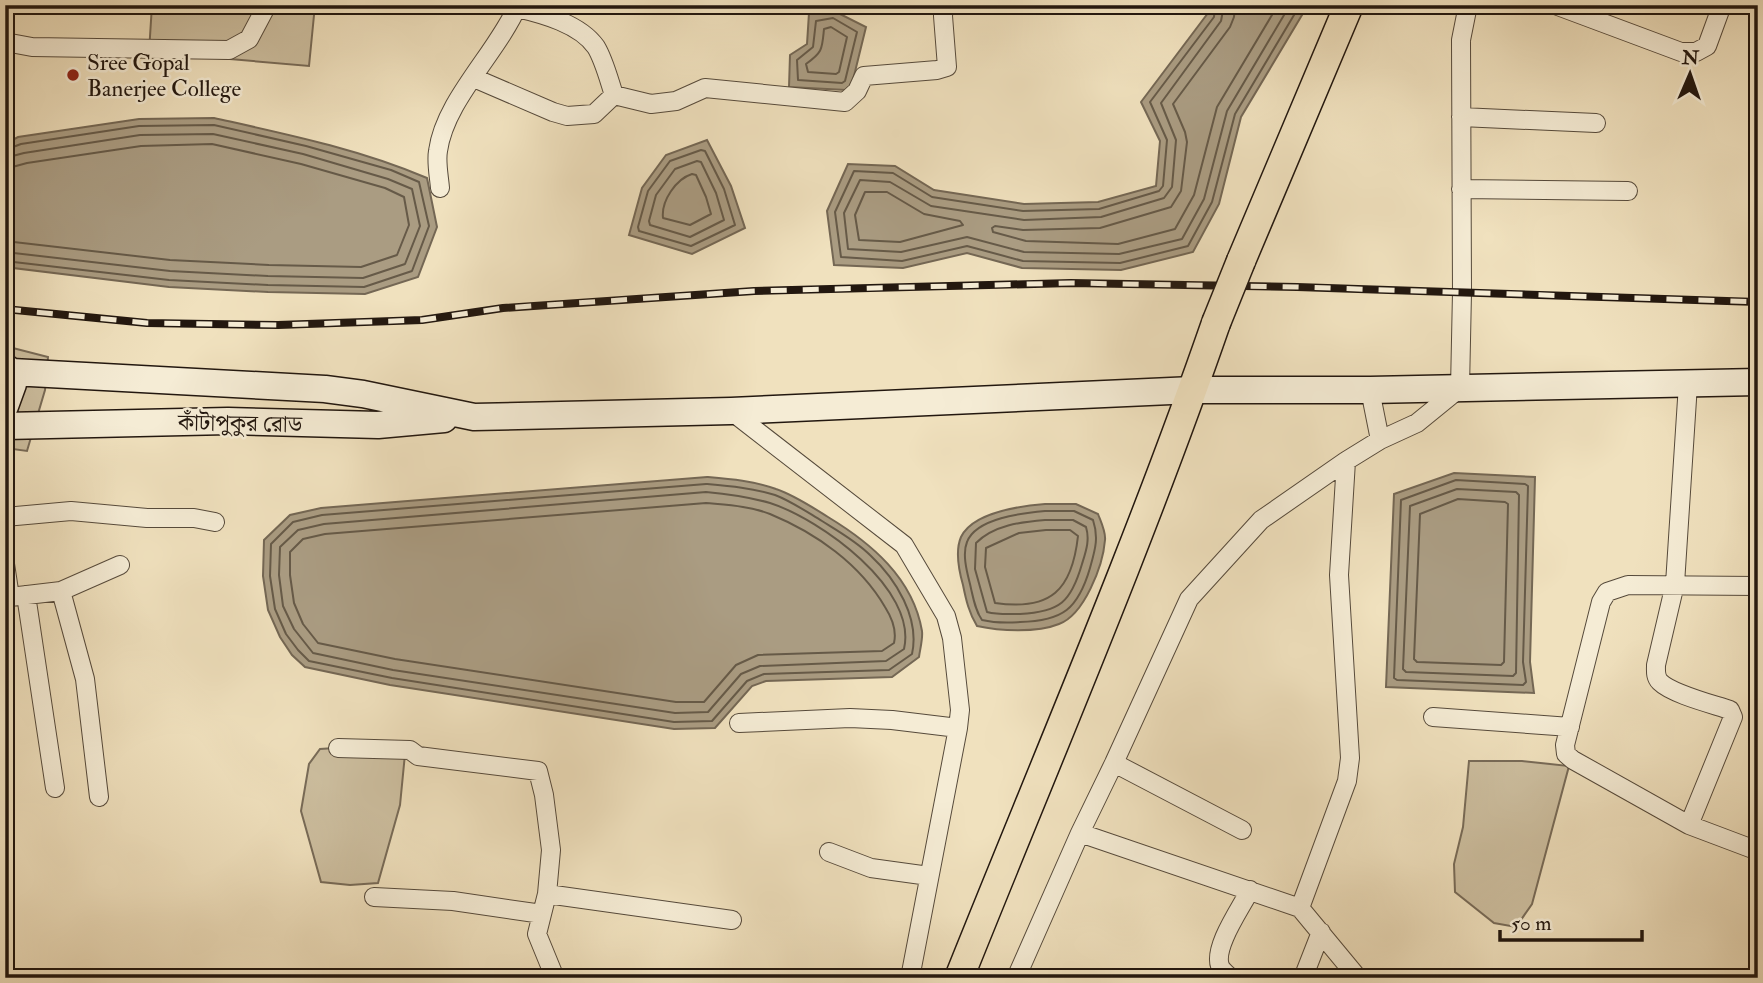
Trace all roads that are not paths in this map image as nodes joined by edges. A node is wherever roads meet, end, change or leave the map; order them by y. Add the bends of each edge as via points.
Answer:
1 (267, 5) edge
2 (944, 5) edge
3 (1349, 5) edge
4 (1468, 5) edge
5 (1555, 5) edge
6 (1722, 5) edge
7 (517, 6) edge
8 (5, 42) edge
9 (474, 78) junction
10 (614, 95) junction
11 (1461, 117) junction
12 (1595, 123) dead end
13 (440, 188) dead end
14 (1461, 189) junction
15 (1628, 191) dead end
16 (9, 370) edge
17 (1758, 382) edge
18 (1688, 384) junction
19 (1460, 388) junction
20 (1193, 390) junction
21 (1370, 390) junction
22 (5, 406) edge
23 (732, 411) junction
24 (474, 416) junction
25 (5, 426) edge
26 (1380, 440) junction
27 (1346, 461) junction
28 (5, 517) edge
29 (215, 522) dead end
30 (5, 564) edge
31 (120, 565) dead end
32 (1675, 584) junction
33 (1758, 586) edge
34 (61, 591) junction
35 (14, 597) edge
36 (1433, 716) dead end
37 (739, 723) dead end
38 (1570, 727) junction
39 (958, 728) junction
40 (338, 748) dead end
41 (1114, 764) junction
42 (55, 788) dead end
43 (99, 797) dead end
44 (1689, 825) junction
45 (1242, 830) dead end
46 (1080, 833) junction
47 (1758, 851) edge
48 (830, 852) dead end
49 (929, 876) junction
50 (1250, 890) junction
51 (547, 894) junction
52 (374, 897) dead end
53 (1300, 908) junction
54 (542, 914) junction
55 (732, 920) dead end
56 (1321, 932) junction
57 (552, 976) edge
58 (1353, 976) edge
59 (910, 978) edge
60 (958, 978) edge
61 (1016, 978) edge
62 (1231, 978) edge
63 (1303, 978) edge

1 - 8 street via 249,39 229,50 32,47
2 - 10 street via 947,67 864,76 845,103 705,89 676,101 651,104
3 - 20 main road, bridge via 1241,261
4 - 11 street via 1461,40
5 - 6 street via 1681,51 1696,52 1707,47
7 - 9 street
7 - 10 street via 587,37 597,49
9 - 10 street via 567,116 594,114
9 - 13 street via 457,100 442,135 437,153
11 - 12 street
11 - 14 street
14 - 15 street
14 - 19 street
16 - 22 main road via 13,383
16 - 24 main road via 325,389
17 - 18 main road
18 - 19 main road
18 - 32 street
19 - 21 main road
19 - 26 street via 1417,423
20 - 21 main road
20 - 23 main road
20 - 60 main road
21 - 26 street
23 - 24 main road
23 - 39 street via 904,545 946,616 960,710
24 - 25 main road, কাঁটাপুকুর রোড via 378,425 228,421
26 - 27 street
27 - 41 street via 1261,520 1189,599
27 - 53 street via 1339,586 1350,758 1347,781
28 - 29 street via 71,511
30 - 35 street
31 - 34 street
32 - 33 street
32 - 38 street via 1628,585 1606,592
32 - 44 street via 1657,678 1672,689 1730,710 1733,717
34 - 35 street
34 - 43 street via 85,678
35 - 42 street
36 - 38 street
37 - 39 street via 850,718
38 - 44 street via 1565,745 1573,760
39 - 49 street
40 - 51 street via 410,750 418,756 538,771 551,850
41 - 45 street
41 - 46 street
44 - 47 street
46 - 50 street
46 - 61 street
48 - 49 street via 871,868
49 - 59 street
50 - 53 street
50 - 62 street via 1220,946 1220,969
51 - 54 street
51 - 55 street
52 - 54 street via 453,901
53 - 56 street
54 - 57 street via 537,934
56 - 58 street
56 - 63 street

